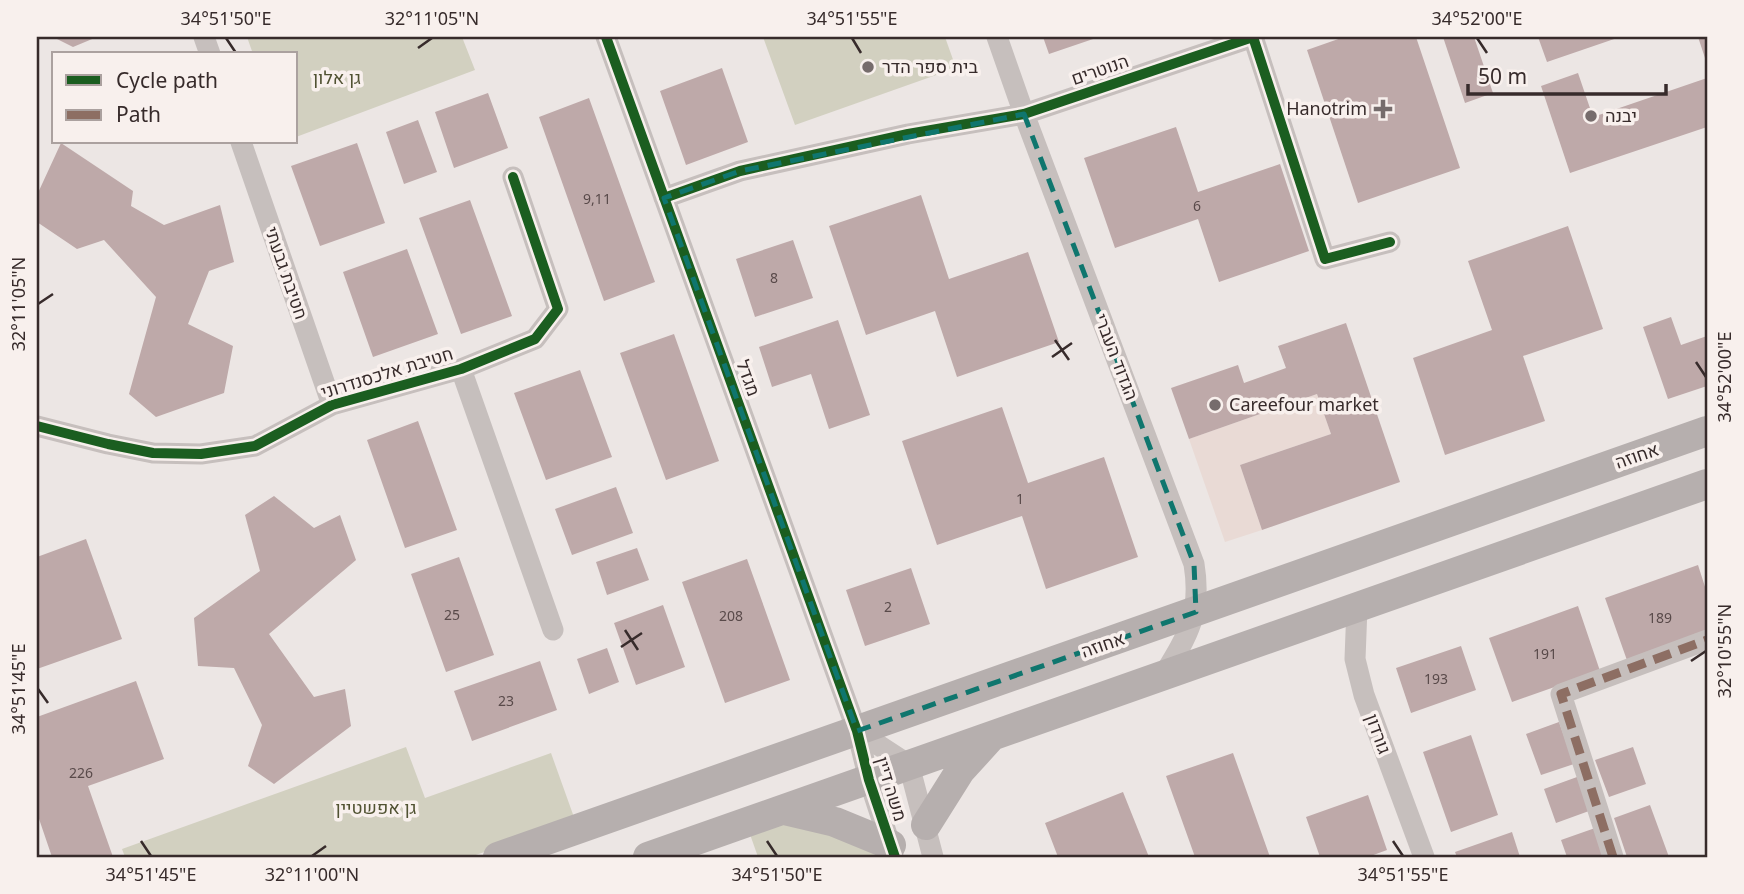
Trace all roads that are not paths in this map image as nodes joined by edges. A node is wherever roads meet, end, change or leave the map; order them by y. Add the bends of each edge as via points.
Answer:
1 (606, 37) edge
2 (997, 37) edge
3 (1024, 114) junction
4 (242, 144) edge
5 (513, 177) dead end
6 (664, 198) junction
7 (1390, 242) dead end
8 (461, 369) junction
9 (332, 405) junction
10 (37, 426) edge
11 (1707, 431) edge
12 (1707, 484) edge
13 (1357, 607) junction
14 (1196, 612) junction
15 (553, 630) dead end
16 (1707, 640) edge
17 (1163, 676) junction
18 (857, 731) junction
19 (992, 736) junction
20 (909, 765) junction
21 (869, 780) junction
22 (785, 810) junction
23 (926, 825) junction
24 (893, 851) edge
25 (498, 857) edge
26 (648, 857) edge
27 (933, 857) edge
28 (1424, 857) edge
29 (1613, 857) edge

1 - 6 street, מגדל
2 - 3 street, הגדוד העברי
3 - 6 street, הנוטרים via 753,168
3 - 7 street, הנוטרים via 1253,37 1325,259
3 - 14 street, הגדוד העברי via 1195,564
4 - 9 street, חטיבת גבעתי
5 - 8 street, חטיבת אלכסנדרוני via 558,309 535,339
6 - 18 street, מגדל
8 - 9 street, חטיבת אלכסנדרוני
8 - 15 street, חטיבת אלכסנדרוני
9 - 10 street, חטיבת אלכסנדרוני via 255,446 201,454 153,453
11 - 14 main road, אחוזה
12 - 13 main road
13 - 17 main road
13 - 28 street, גורדון via 1355,659 1364,695
14 - 17 street, הגדוד העברי
14 - 18 main road, אחוזה
16 - 29 street via 1561,694
17 - 19 main road
18 - 20 street, משה דיין
18 - 21 street, משה דיין
18 - 25 main road, אחוזה
19 - 20 main road
19 - 23 main road via 960,771
20 - 21 main road
20 - 23 street, משה דיין
21 - 22 main road
21 - 24 street, משה דיין
22 - 24 main road via 835,822
22 - 26 main road
23 - 27 street, משה דיין

